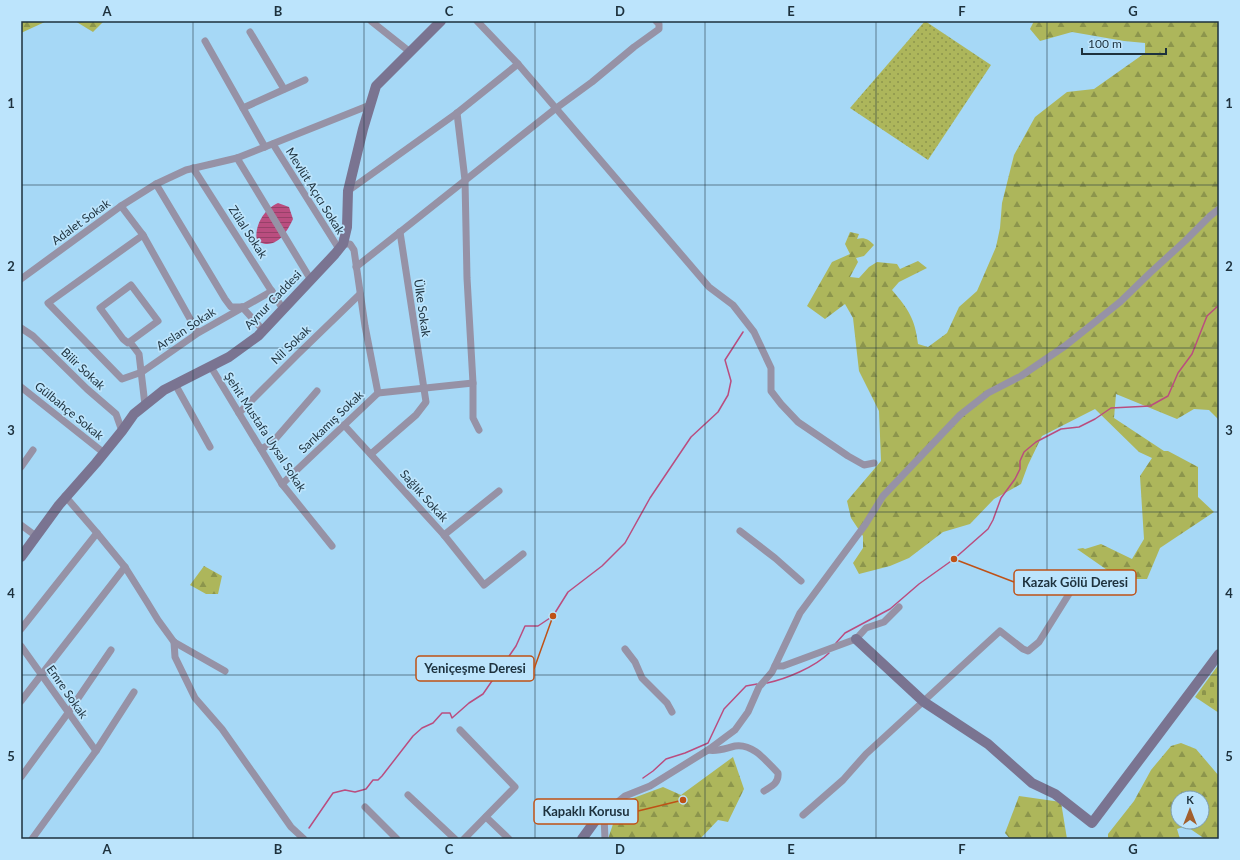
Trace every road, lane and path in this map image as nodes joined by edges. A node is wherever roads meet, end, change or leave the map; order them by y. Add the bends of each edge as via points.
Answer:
1 (371, 21) edge
2 (441, 21) edge
3 (477, 21) edge
4 (656, 21) edge
5 (250, 32) dead end
6 (205, 42) dead end
7 (410, 52) junction
8 (518, 64) junction
9 (305, 80) dead end
10 (284, 89) junction
11 (370, 105) junction
12 (243, 108) junction
13 (555, 109) junction
14 (457, 113) junction
15 (273, 144) junction
16 (265, 147) junction
17 (237, 158) junction
18 (194, 168) junction
19 (465, 180) junction
20 (156, 184) junction
21 (348, 191) junction
22 (121, 206) junction
23 (1219, 209) edge
24 (400, 232) junction
25 (143, 235) junction
26 (341, 246) junction
27 (356, 267) junction
28 (21, 279) edge
29 (311, 280) junction
30 (272, 291) junction
31 (360, 294) junction
32 (242, 307) junction
33 (283, 308) junction
34 (21, 328) edge
35 (263, 330) junction
36 (198, 332) junction
37 (130, 342) junction
38 (211, 367) junction
39 (142, 372) junction
40 (473, 383) junction
41 (175, 384) junction
42 (21, 387) edge
43 (424, 388) junction
44 (317, 391) dead end
45 (378, 393) junction
46 (145, 405) junction
47 (239, 413) junction
48 (344, 425) junction
49 (479, 430) dead end
50 (122, 431) junction
51 (210, 447) dead end
52 (261, 449) junction
53 (33, 450) dead end
54 (104, 453) junction
55 (371, 454) junction
56 (874, 462) dead end
57 (21, 467) edge
58 (282, 484) junction
59 (498, 491) dead end
60 (65, 496) junction
61 (21, 525) edge
62 (740, 531) dead end
63 (97, 533) junction
64 (444, 535) junction
65 (36, 536) junction
66 (332, 546) dead end
67 (523, 554) dead end
68 (21, 557) edge
69 (125, 567) junction
70 (801, 581) dead end
71 (1074, 586) dead end
72 (899, 608) dead end
73 (21, 629) edge
74 (856, 639) junction
75 (174, 642) junction
76 (21, 646) edge
77 (625, 649) dead end
78 (111, 650) dead end
79 (1219, 654) edge
80 (775, 666) junction
81 (225, 671) dead end
82 (42, 676) junction
83 (134, 692) dead end
84 (21, 701) edge
85 (924, 702) junction
86 (672, 712) dead end
87 (68, 713) junction
88 (460, 730) dead end
89 (708, 750) junction
90 (96, 751) junction
91 (21, 777) edge
92 (764, 791) dead end
93 (408, 795) dead end
94 (365, 807) dead end
95 (803, 815) dead end
96 (604, 816) junction
97 (486, 817) junction
98 (32, 839) edge
99 (304, 839) edge
100 (397, 839) edge
101 (455, 839) edge
102 (464, 839) edge
103 (509, 839) edge
104 (582, 839) edge
105 (605, 839) edge

1 - 7 street
2 - 7 street
3 - 8 street
4 - 13 street via 659,29
5 - 10 street
6 - 12 street
7 - 11 street via 376,86
8 - 13 street
8 - 14 street
9 - 10 street
10 - 12 street
11 - 15 street, Adalet Sokak
11 - 21 street
12 - 16 street
13 - 19 street
13 - 56 street via 709,287 733,305 754,332 771,368 771,392 781,404 798,422 848,456 864,465
14 - 19 street
14 - 21 street
15 - 16 street, Adalet Sokak
15 - 26 street, Mevlüt Açıcı Sokak
16 - 17 street, Adalet Sokak
17 - 18 street, Adalet Sokak
17 - 29 street
18 - 20 street, Adalet Sokak
18 - 30 street, Zülal Sokak
19 - 24 street
19 - 40 street
20 - 22 street, Adalet Sokak
20 - 32 street via 225,299 232,307
21 - 26 street via 347,227
22 - 25 street
22 - 28 street, Adalet Sokak
23 - 80 street via 1120,302 1065,346 1021,376 988,393 960,415 883,496 865,525 800,613
24 - 27 street
24 - 43 street, Ülke Sokak
25 - 36 street
25 - 39 street, Arslan Sokak via 48,303 122,379
26 - 27 street, Mevlüt Açıcı Sokak via 350,244 354,250
26 - 29 street, Aynur Caddesi
27 - 31 street
29 - 33 street, Aynur Caddesi
30 - 32 street, Arslan Sokak
30 - 33 street, Zülal Sokak
31 - 45 street
31 - 47 street, Nil Sokak
32 - 35 street
32 - 36 street, Arslan Sokak
33 - 35 street, Aynur Caddesi
34 - 50 street, Bilir Sokak via 33,336 116,414
35 - 38 street, Aynur Caddesi via 230,357
36 - 39 street, Arslan Sokak
37 - 37 street via 158,321 131,285 100,308 123,339
37 - 39 street via 139,354
38 - 41 street, Aynur Caddesi
38 - 47 street, Şehit Mustafa Uysal Sokak
39 - 46 street
40 - 43 street, Sarıkamış Sokak
40 - 49 street via 473,418
41 - 46 street, Aynur Caddesi
41 - 51 street
42 - 54 street, Gülbahçe Sokak
43 - 45 street, Sarıkamış Sokak
43 - 55 street, Ülke Sokak via 426,402 416,415
44 - 52 street via 271,444
45 - 48 street, Sarıkamış Sokak
46 - 50 street, Aynur Caddesi via 134,414
47 - 52 street, Şehit Mustafa Uysal Sokak
48 - 55 street, Sağlık Sokak
48 - 58 street, Sarıkamış Sokak
50 - 54 street, Aynur Caddesi
52 - 58 street, Şehit Mustafa Uysal Sokak
53 - 57 street
54 - 60 street, Aynur Caddesi
55 - 64 street, Sağlık Sokak
58 - 66 street, Şehit Mustafa Uysal Sokak
59 - 64 street
60 - 63 street
60 - 65 street, Aynur Caddesi
61 - 65 street
62 - 70 street
63 - 69 street
63 - 73 street
64 - 67 street, Sağlık Sokak via 484,585
65 - 68 street, Aynur Caddesi
69 - 75 street
69 - 82 street
71 - 85 street via 1039,642 1028,651 1000,631
72 - 74 street via 884,622 866,628
74 - 80 street via 783,666
74 - 85 street
75 - 81 street
75 - 99 street via 175,657 195,698 222,729 291,827
76 - 82 street, Emre Sokak
77 - 86 street via 635,662 642,678 667,703
78 - 87 street
79 - 85 street via 1092,823 1055,794 1032,783 988,744
80 - 89 street via 759,687 748,712 735,730
82 - 84 street
82 - 87 street, Emre Sokak
83 - 90 street
85 - 95 street
87 - 90 street, Emre Sokak
87 - 91 street
88 - 97 street via 515,787
89 - 92 street via 715,751 737,745 748,747 758,753 778,773 779,778
89 - 96 street via 650,786 625,796
90 - 98 street
93 - 101 street
94 - 100 street
96 - 104 street via 595,821
96 - 105 street
97 - 102 street
97 - 103 street

